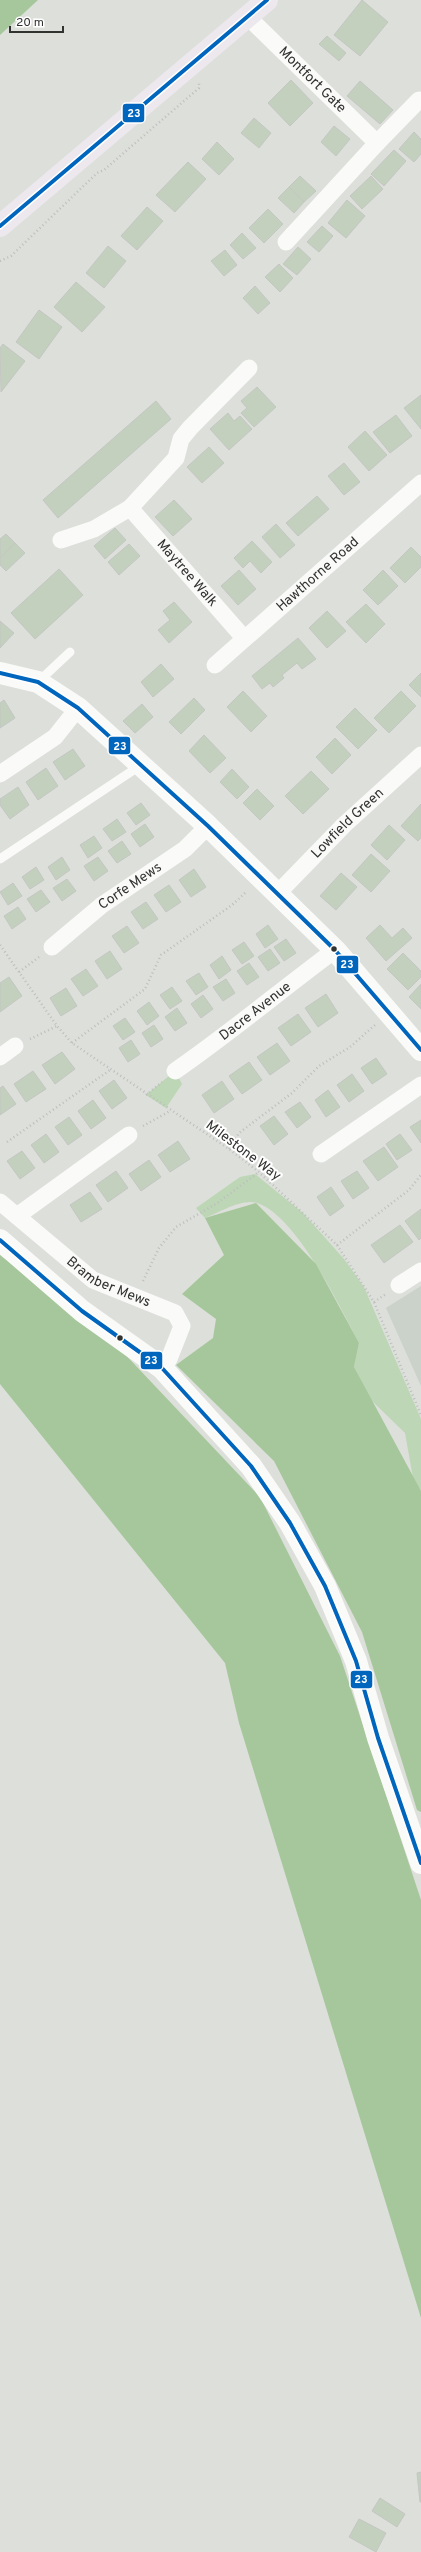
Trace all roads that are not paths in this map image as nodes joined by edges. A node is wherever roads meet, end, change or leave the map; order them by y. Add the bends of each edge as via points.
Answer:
1 (267, 0) edge
2 (248, 17) junction
3 (419, 100) dead end
4 (377, 143) junction
5 (0, 226) edge
6 (286, 242) dead end
7 (249, 368) dead end
8 (421, 483) edge
9 (130, 508) junction
10 (61, 540) dead end
11 (244, 638) junction
12 (70, 652) dead end
13 (215, 665) dead end
14 (0, 673) edge
15 (38, 682) junction
16 (78, 708) junction
17 (421, 755) edge
18 (140, 765) junction
19 (0, 774) edge
20 (208, 826) junction
21 (0, 859) edge
22 (277, 894) junction
23 (52, 947) road end
24 (335, 950) junction
25 (15, 1046) road end
26 (421, 1050) edge
27 (0, 1057) edge
28 (175, 1071) road end
29 (421, 1084) edge
30 (129, 1134) road end
31 (321, 1154) dead end
32 (0, 1202) edge
33 (17, 1216) junction
34 (0, 1240) edge
35 (421, 1271) edge
36 (399, 1285) dead end
37 (162, 1368) junction
38 (421, 1862) edge

1 - 2 main road
2 - 4 street, Montfort Gate
2 - 5 main road
3 - 4 street
4 - 6 street
7 - 9 street via 181,439 176,458
8 - 11 street, Hawthorne Road
9 - 10 street via 94,530
9 - 11 street, Maytree Walk
11 - 13 street, Hawthorne Road
12 - 15 lane
14 - 15 street
15 - 16 street
16 - 18 street
16 - 19 street via 55,737
17 - 22 street, Lowfield Green via 344,825
18 - 20 street
18 - 21 lane
20 - 22 street
20 - 23 street, Corfe Mews via 185,848 102,905
22 - 24 street
24 - 26 street
24 - 28 street, Dacre Avenue via 236,1028
25 - 27 street
29 - 31 street
30 - 33 street
32 - 33 street, Bramber Mews
33 - 37 street, Bramber Mews via 92,1280 175,1313 182,1326 180,1336
34 - 37 street via 82,1311
35 - 36 street
37 - 38 street via 251,1466 290,1523 325,1586 356,1661 378,1738

